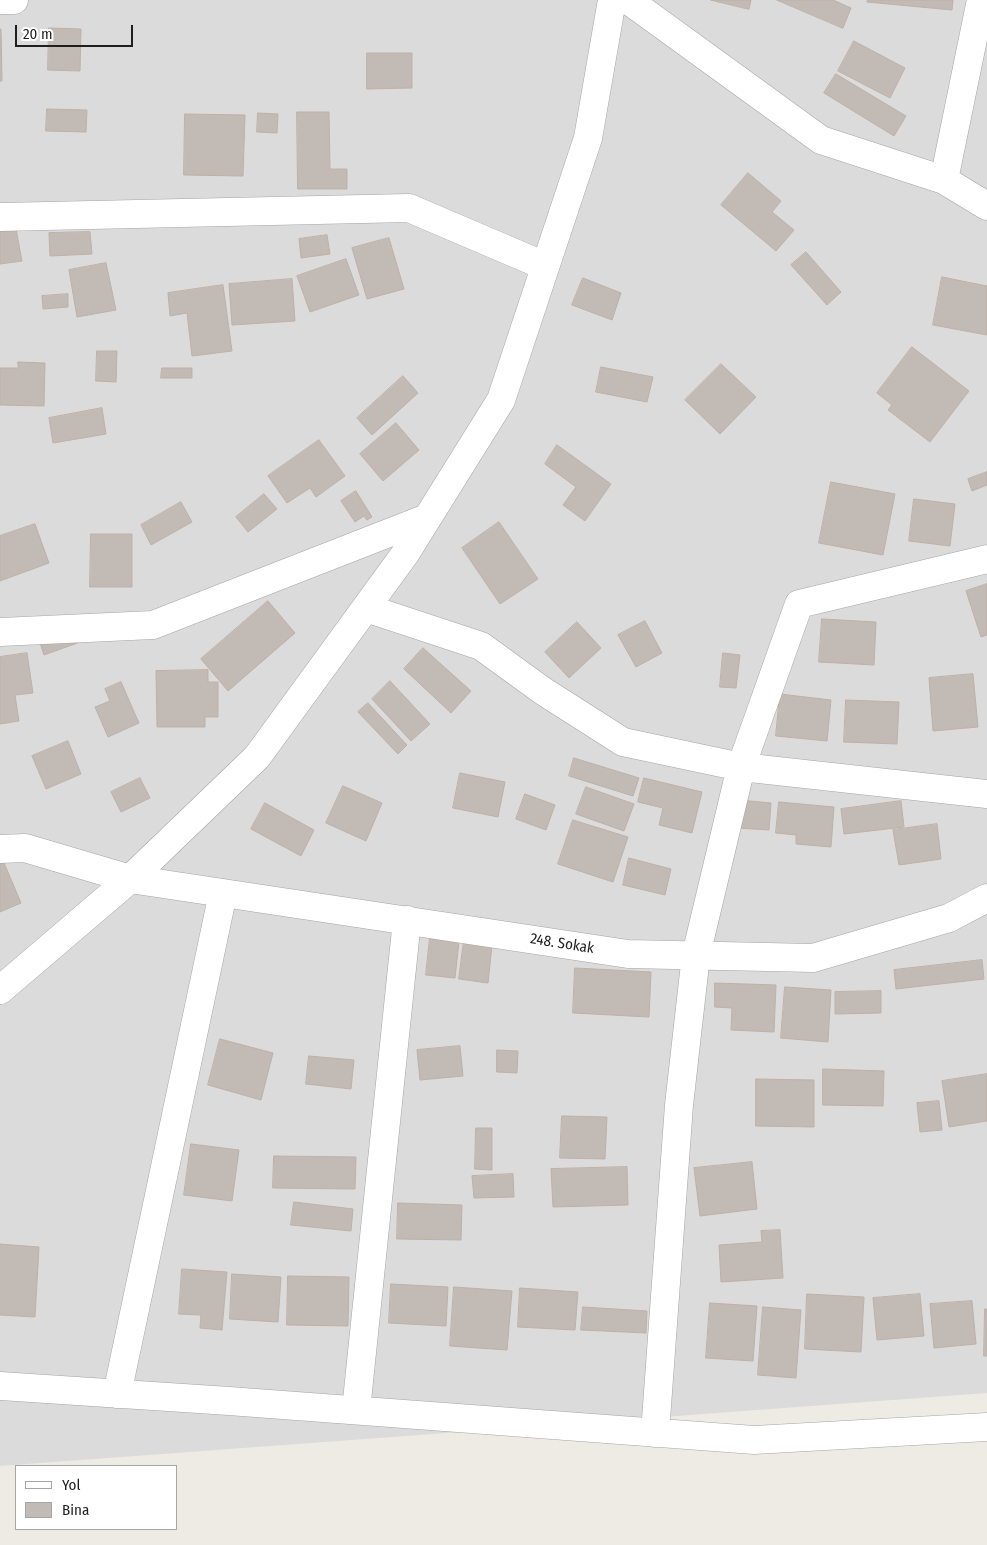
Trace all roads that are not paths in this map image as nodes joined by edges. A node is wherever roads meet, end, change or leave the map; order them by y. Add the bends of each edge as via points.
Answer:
1 (0, 0) edge
2 (14, 0) edge
3 (612, 0) edge
4 (628, 0) edge
5 (981, 0) edge
6 (944, 180) junction
7 (987, 206) edge
8 (0, 217) edge
9 (546, 266) junction
10 (427, 518) junction
11 (987, 559) edge
12 (366, 608) junction
13 (0, 632) edge
14 (741, 767) junction
15 (987, 794) edge
16 (0, 849) edge
17 (130, 879) junction
18 (223, 893) junction
19 (987, 898) edge
20 (406, 920) junction
21 (696, 955) junction
22 (0, 990) edge
23 (0, 1386) edge
24 (117, 1394) junction
25 (356, 1410) junction
26 (987, 1428) edge
27 (655, 1433) junction

1 - 2 street
3 - 9 street via 588,138
4 - 6 street via 821,140
5 - 6 street
6 - 7 street
8 - 9 street via 409,208
9 - 10 street via 501,400
10 - 12 street
10 - 13 street via 153,625
11 - 14 street via 799,604
12 - 14 street via 481,646 543,692 623,742
12 - 17 street via 257,757
14 - 15 street
14 - 21 street
16 - 17 street, 248. Sokak via 25,848
17 - 18 street, 248. Sokak
17 - 22 street
18 - 20 street, 248. Sokak
18 - 24 street
19 - 21 street, 248. Sokak via 949,918 813,958
20 - 21 street, 248. Sokak via 628,954
20 - 25 street
21 - 27 street via 679,1105
23 - 24 street
24 - 25 street
25 - 27 street
26 - 27 street via 754,1440

